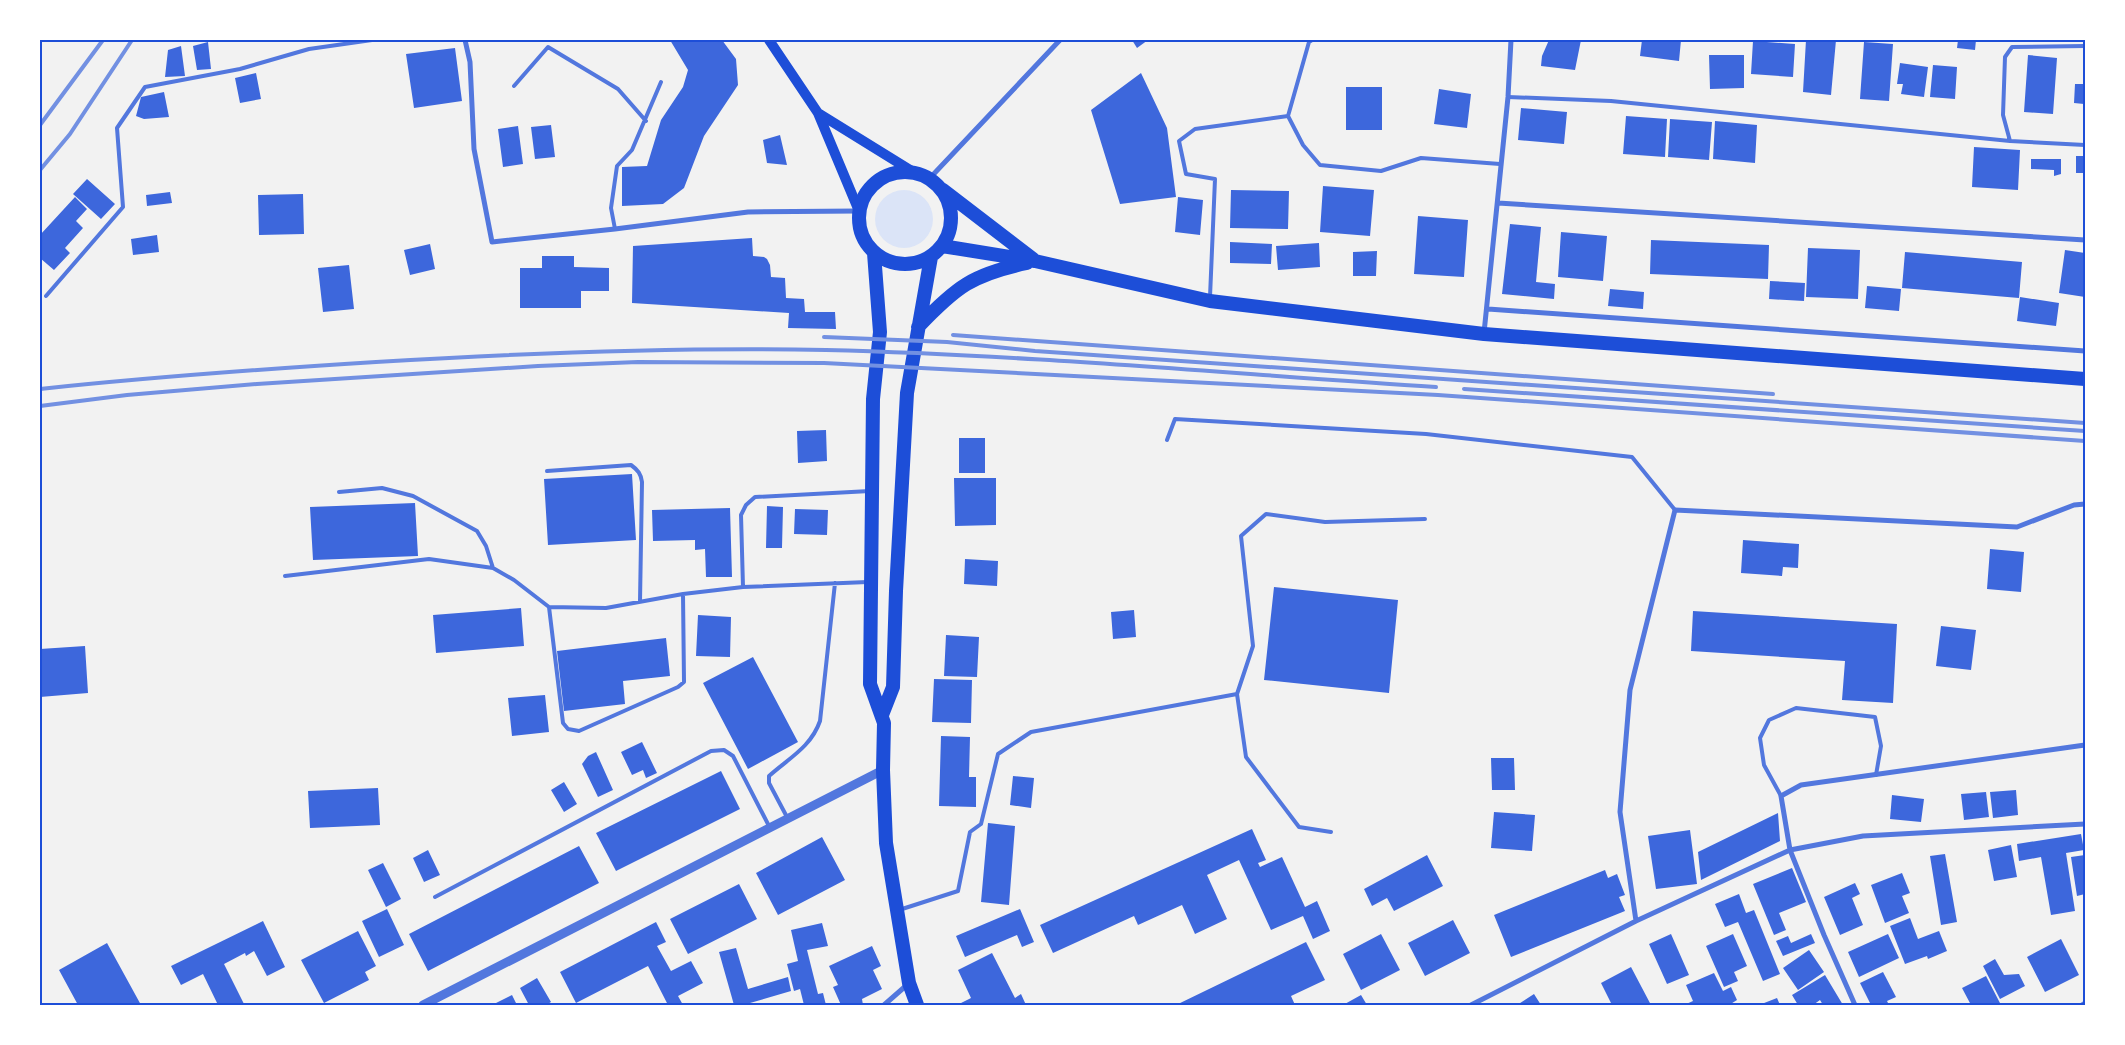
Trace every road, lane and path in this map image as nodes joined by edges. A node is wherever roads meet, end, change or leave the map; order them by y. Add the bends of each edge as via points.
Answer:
1 (372, 40) edge
2 (465, 40) edge
3 (769, 40) edge
4 (1060, 40) edge
5 (1312, 40) edge
6 (1511, 40) edge
7 (2085, 46) edge
8 (661, 82) dead end
9 (514, 86) dead end
10 (1508, 97) junction
11 (818, 113) junction
12 (1288, 116) junction
13 (646, 121) junction
14 (2010, 141) junction
15 (2085, 145) edge
16 (1500, 164) junction
17 (915, 173) junction
18 (929, 179) junction
19 (941, 189) junction
20 (1498, 203) junction
21 (859, 211) junction
22 (615, 229) junction
23 (2085, 240) edge
24 (942, 246) junction
25 (874, 253) junction
26 (931, 257) junction
27 (1035, 262) junction
28 (46, 296) dead end
29 (1210, 301) junction
30 (1488, 309) junction
31 (918, 327) junction
32 (1484, 334) junction
33 (2085, 351) edge
34 (2085, 379) edge
35 (1167, 440) dead end
36 (547, 471) dead end
37 (873, 491) junction
38 (339, 492) dead end
39 (2085, 504) edge
40 (1675, 510) junction
41 (1425, 519) dead end
42 (493, 568) junction
43 (285, 576) dead end
44 (870, 582) junction
45 (835, 583) junction
46 (743, 587) junction
47 (683, 594) junction
48 (640, 602) junction
49 (549, 607) junction
50 (1236, 694) junction
51 (882, 715) junction
52 (2085, 745) edge
53 (884, 770) junction
54 (1876, 774) junction
55 (1781, 796) junction
56 (788, 819) junction
57 (2085, 824) edge
58 (770, 828) junction
59 (1331, 832) dead end
60 (1790, 850) junction
61 (435, 897) dead end
62 (897, 911) junction
63 (1636, 921) junction
64 (909, 983) junction
65 (429, 1004) edge
66 (884, 1005) edge
67 (917, 1005) edge
68 (1471, 1005) edge
69 (1856, 1005) edge

1 - 28 lane via 308,49 240,68 145,87 117,128 123,207
2 - 22 street via 470,62 474,150 492,242
3 - 11 main road
4 - 18 street
5 - 12 lane
6 - 10 street
7 - 14 lane via 2012,47 2005,57 2003,115
8 - 13 lane
9 - 13 lane via 548,47 618,89
10 - 14 lane via 1611,101
10 - 16 street
11 - 17 main road
11 - 21 main road
12 - 16 lane via 1303,145 1320,165 1380,171 1421,158
12 - 29 lane via 1195,129 1179,141 1186,174 1215,179
13 - 22 lane via 632,150 617,166 611,208
14 - 15 lane
16 - 20 street
17 - 18 highway
17 - 21 highway via 900,172 872,184 863,196
18 - 19 highway
19 - 24 highway via 951,217 949,232
19 - 27 highway
20 - 23 street
20 - 30 street
21 - 22 street via 748,212
21 - 25 highway via 864,241
24 - 26 highway
24 - 27 highway
25 - 26 highway via 887,261 902,264 917,263
25 - 37 highway via 880,332 873,399
26 - 31 highway
27 - 29 highway
27 - 31 highway via 1002,268 961,286
29 - 32 highway
30 - 32 street
30 - 33 street
31 - 51 highway via 907,393 893,687
32 - 34 highway
35 - 40 lane via 1176,418 1426,434 1632,457
36 - 48 lane via 631,465 638,470 642,482
37 - 44 highway
37 - 46 lane via 754,497 741,515
38 - 42 lane via 382,488 413,496 477,532 486,546
39 - 40 street via 2074,505 2017,527
40 - 63 street via 1630,690 1620,812
41 - 50 lane via 1325,522 1266,514 1241,536 1253,646
42 - 43 lane via 429,559
42 - 49 lane
44 - 45 lane
44 - 51 highway via 870,684
45 - 46 lane
45 - 56 lane via 820,721 805,746 769,776 769,783
46 - 47 lane
47 - 48 lane
47 - 49 lane via 684,682 579,731 568,729 563,723
48 - 49 lane via 606,608
50 - 59 lane via 1246,757 1299,827
50 - 62 lane via 1031,732 998,754 980,824 970,832 958,891
51 - 53 highway
52 - 54 street
53 - 56 street
53 - 62 highway via 886,843
54 - 55 street via 1801,785
54 - 55 lane via 1881,746 1875,717 1796,708 1769,720 1760,738 1764,765
55 - 60 street
56 - 58 street
57 - 60 street via 1863,836
58 - 61 lane via 733,756 724,750 711,751
58 - 65 street
60 - 63 street
60 - 69 street
62 - 64 highway
63 - 68 street
64 - 66 street
64 - 67 highway

